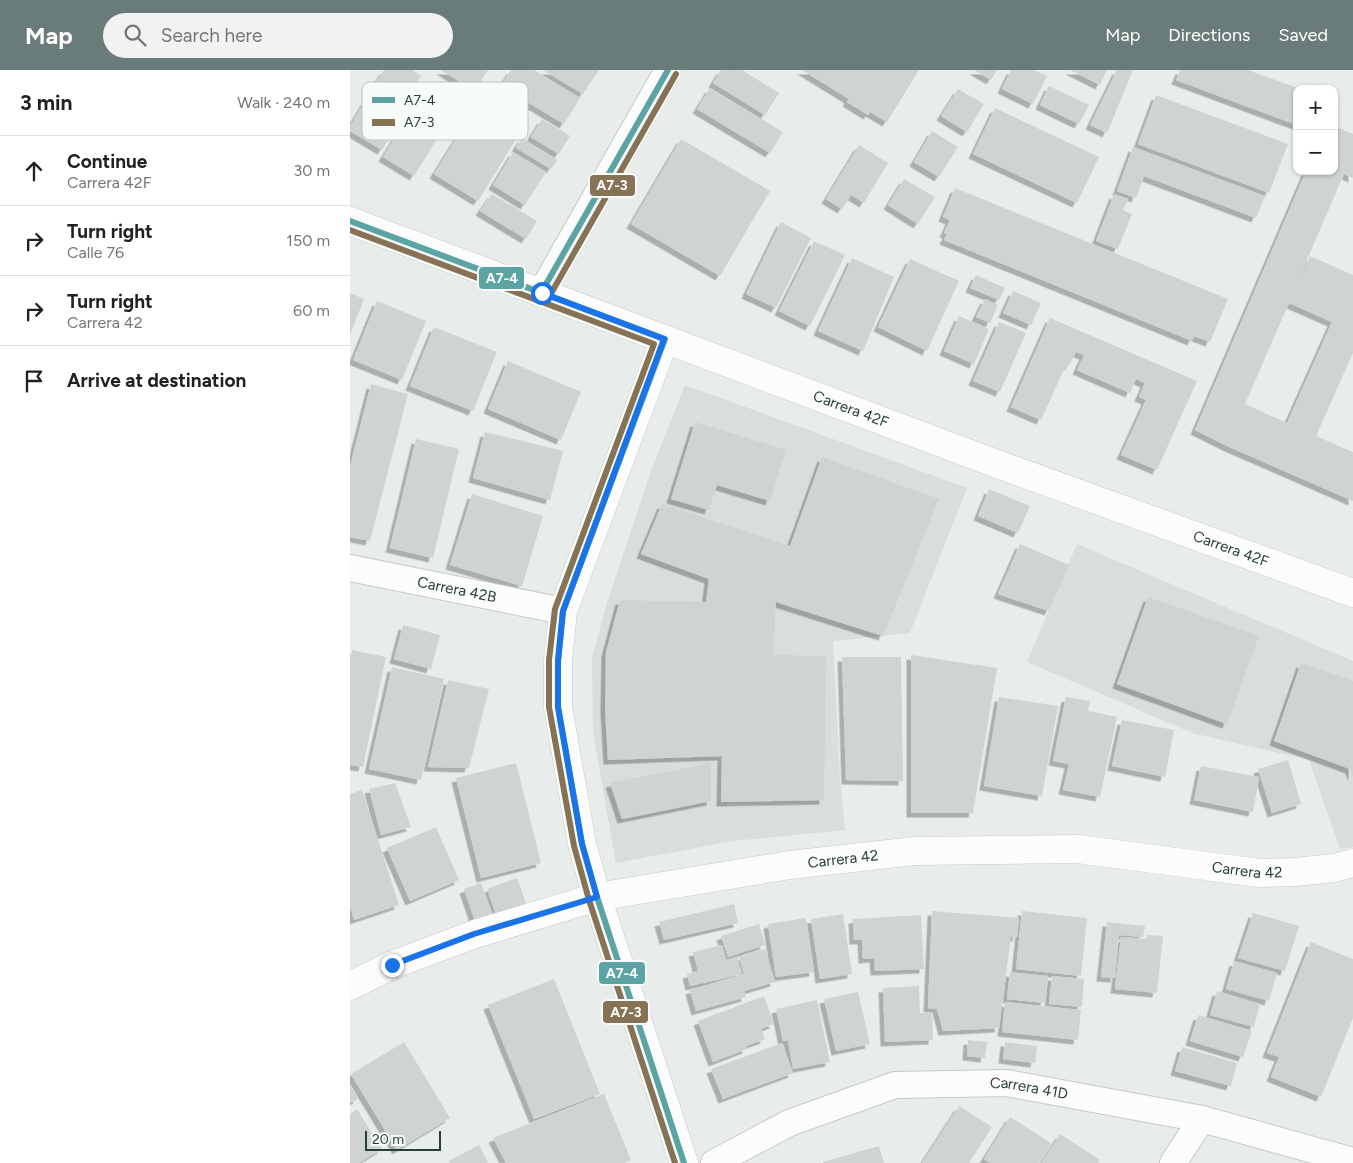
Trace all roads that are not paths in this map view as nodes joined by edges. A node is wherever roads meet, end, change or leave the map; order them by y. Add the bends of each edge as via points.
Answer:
1 (668, 70) edge
2 (350, 221) edge
3 (542, 293) junction
4 (664, 339) junction
5 (350, 568) edge
6 (1353, 593) edge
7 (563, 611) junction
8 (1353, 863) edge
9 (597, 897) junction
10 (350, 986) edge
11 (1202, 1119) junction
12 (1353, 1161) edge
13 (684, 1163) edge
14 (714, 1163) edge
15 (1173, 1163) edge

1 - 3 street
2 - 3 street, Carrera 42F
3 - 4 street, Carrera 42F
4 - 6 street, Carrera 42F
4 - 7 street
5 - 7 street, Carrera 42B
7 - 9 street via 558,707 582,844
8 - 9 street, Carrera 42 via 1334,868 1258,873 1078,849 915,851 790,865
9 - 10 street, Carrera 42 via 474,934 392,965
9 - 13 street
11 - 12 street, Carrera 41D
11 - 14 street, Carrera 41D via 1007,1083 895,1085 789,1123
11 - 15 street

